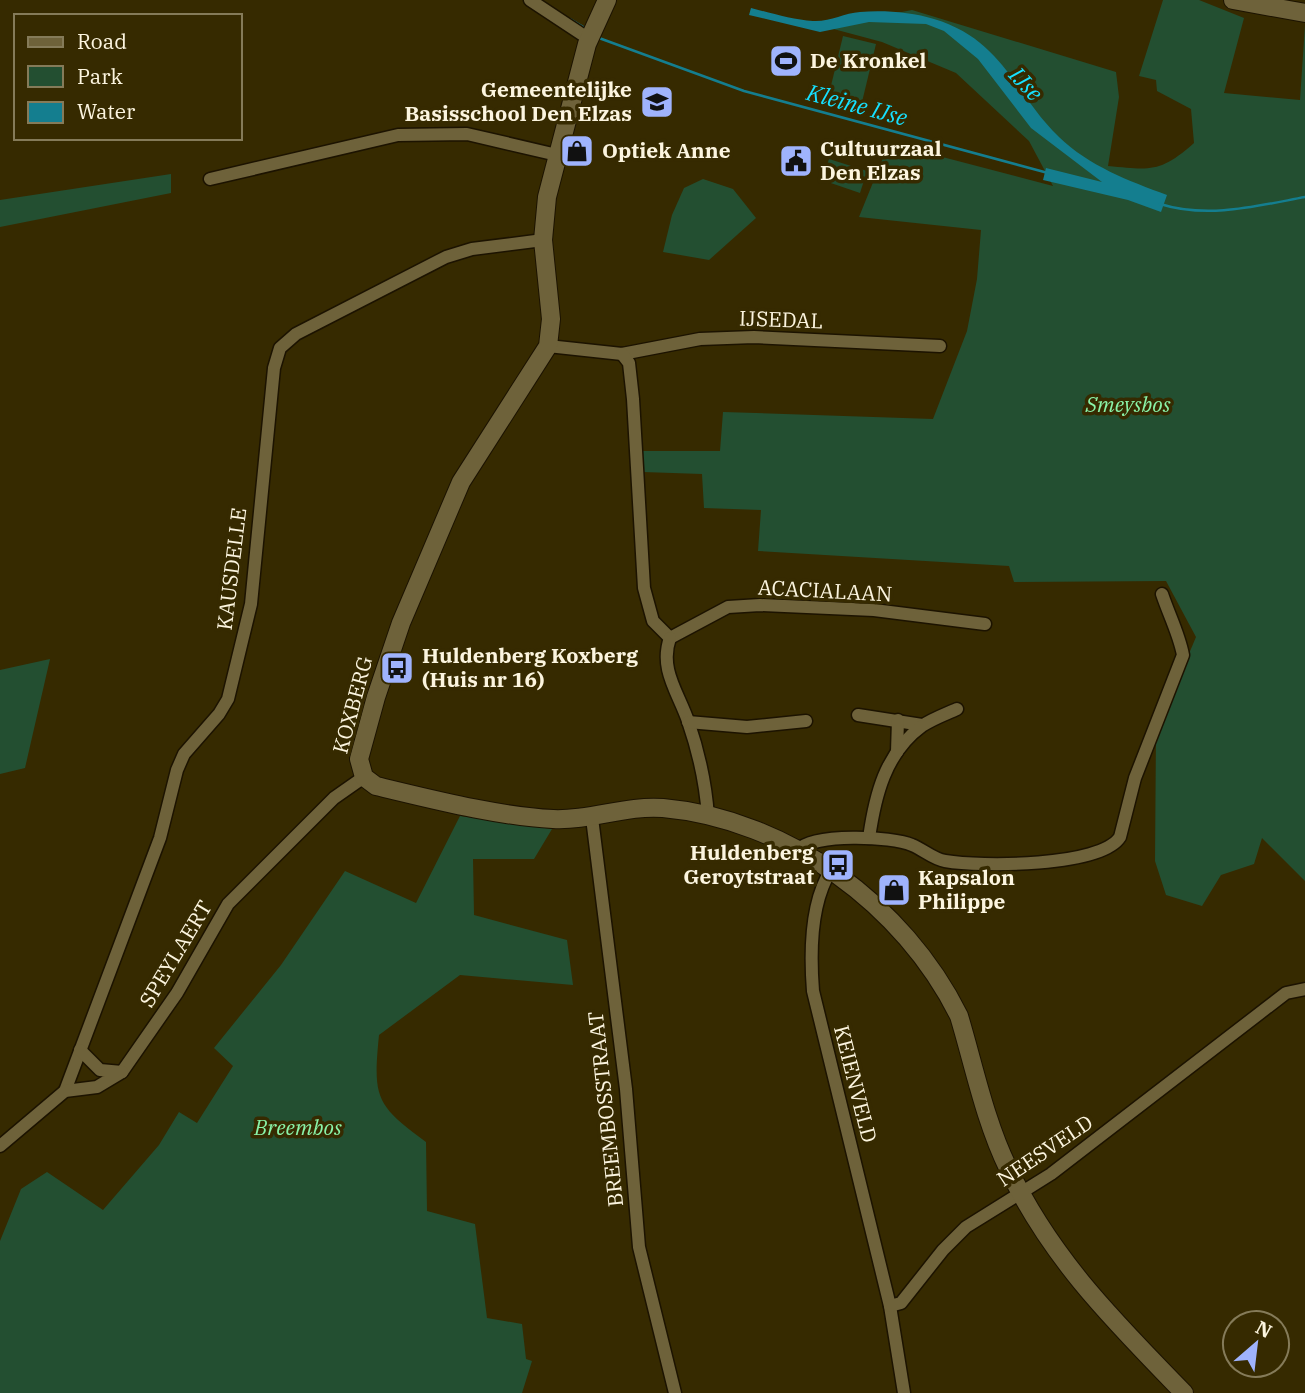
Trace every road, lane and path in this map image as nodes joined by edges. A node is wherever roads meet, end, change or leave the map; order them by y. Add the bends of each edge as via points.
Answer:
1 (530, 0) edge
2 (607, 0) edge
3 (1233, 0) edge
4 (1305, 13) edge
5 (590, 35) junction
6 (557, 155) junction
7 (210, 179) dead end
8 (543, 240) junction
9 (548, 346) junction
10 (940, 346) dead end
11 (622, 354) junction
12 (1162, 594) dead end
13 (985, 624) dead end
14 (670, 638) junction
15 (957, 709) dead end
16 (858, 715) dead end
17 (898, 720) junction
18 (806, 721) dead end
19 (688, 722) junction
20 (922, 725) junction
21 (897, 752) junction
22 (364, 777) junction
23 (708, 817) junction
24 (592, 818) junction
25 (869, 838) junction
26 (798, 850) junction
27 (831, 870) junction
28 (1305, 989) edge
29 (80, 1050) junction
30 (122, 1072) junction
31 (65, 1091) junction
32 (0, 1146) edge
33 (1021, 1193) junction
34 (890, 1306) junction
35 (675, 1393) edge
36 (904, 1393) edge
37 (1184, 1393) edge

1 - 5 street
2 - 5 street, KOXBERG
3 - 4 street
5 - 6 street, KOXBERG
6 - 7 street via 467,134 398,135
6 - 8 street, KOXBERG
8 - 9 street, KOXBERG via 551,319
8 - 29 street, KAUSDELLE via 446,257 296,334 279,348 251,604 234,678 225,705 184,754 177,770 160,838
9 - 11 street, IJSEDAL
9 - 22 street, KOXBERG via 461,482 437,535 376,697 359,759
10 - 11 street, IJSEDAL via 754,337 700,339
11 - 14 street via 629,363 633,399 644,588 653,621
12 - 25 street via 1182,655 1115,845 1082,858 962,862 936,859 903,842
13 - 14 street, ACACIALAAN via 874,610 760,605 728,607
14 - 19 street via 668,675
15 - 20 street
16 - 17 street
17 - 20 street
17 - 21 street
18 - 19 street via 747,727
19 - 23 street
20 - 21 street
21 - 25 street via 880,786
22 - 24 street, KOXBERG via 376,786 525,816
22 - 30 street, SPEYLAERT via 334,798 228,904 177,993
23 - 24 street, KOXBERG via 660,808
23 - 26 street, KOXBERG
24 - 35 street, BREEMBOSSTRAAT via 626,1089 639,1247
25 - 26 street via 809,841
26 - 27 street, KOXBERG
27 - 33 street, KOXBERG via 895,928 950,998 996,1138
27 - 34 street, KEIENVELD via 820,890 810,960 813,991
28 - 33 street, NEESVELD via 1286,993
29 - 30 street via 100,1070
29 - 31 street
30 - 31 street, SPEYLAERT via 97,1087
31 - 32 street
33 - 34 street, NEESVELD via 966,1227 901,1303
33 - 37 street, KOXBERG via 1055,1251
34 - 36 street

